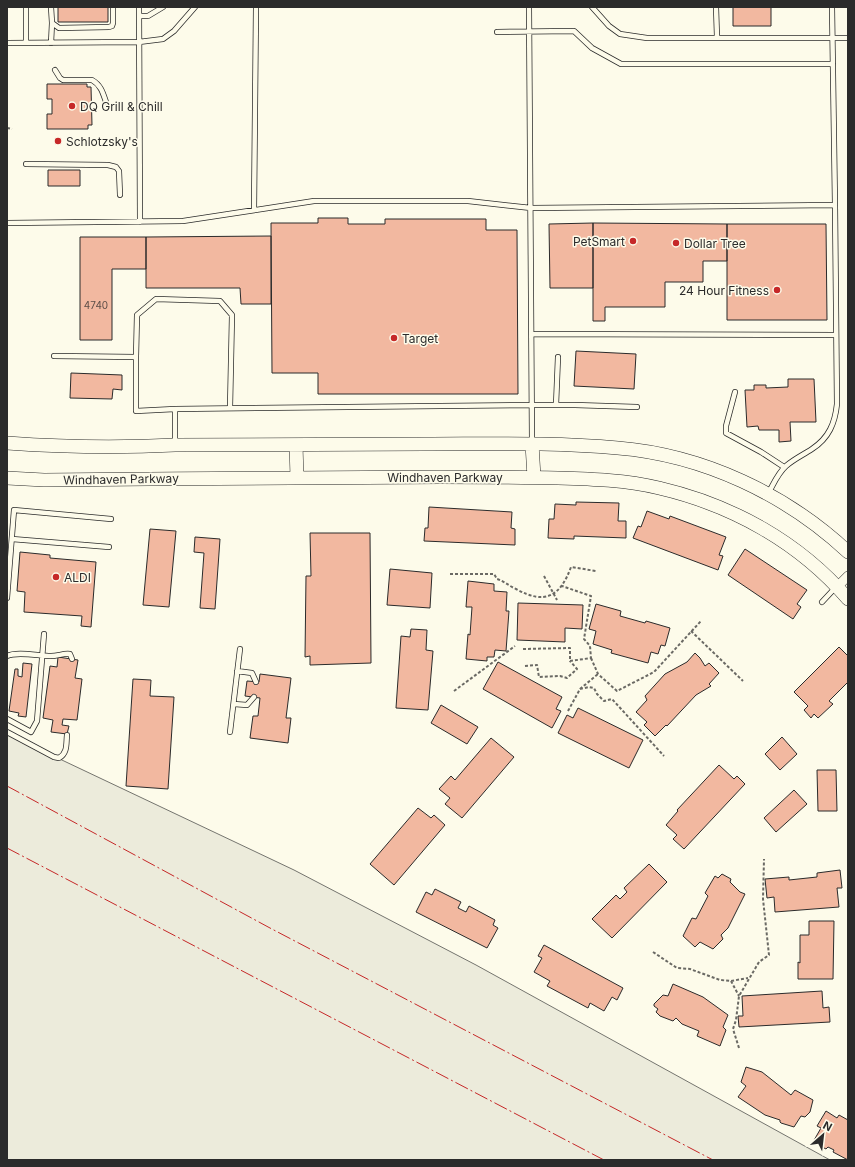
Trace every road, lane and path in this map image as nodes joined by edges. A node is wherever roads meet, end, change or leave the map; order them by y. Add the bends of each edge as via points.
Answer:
1 (26, 7) edge
2 (51, 7) edge
3 (113, 7) edge
4 (139, 7) edge
5 (163, 7) edge
6 (195, 7) edge
7 (256, 7) edge
8 (529, 7) edge
9 (592, 7) edge
10 (716, 7) edge
11 (832, 7) edge
12 (139, 16) junction
13 (52, 23) junction
14 (497, 32) dead end
15 (529, 32) junction
16 (717, 37) junction
17 (833, 38) junction
18 (848, 38) edge
19 (51, 42) junction
20 (139, 42) junction
21 (7, 43) edge
22 (26, 43) junction
23 (833, 64) junction
24 (55, 70) dead end
25 (106, 102) dead end
26 (7, 128) edge
27 (12, 129) dead end
28 (26, 164) dead end
29 (120, 195) dead end
30 (835, 205) junction
31 (531, 208) junction
32 (254, 210) junction
33 (140, 222) junction
34 (7, 223) edge
35 (532, 334) junction
36 (836, 335) junction
37 (54, 356) dead end
38 (136, 357) junction
39 (558, 357) dead end
40 (735, 392) dead end
41 (532, 405) junction
42 (556, 405) junction
43 (637, 407) dead end
44 (230, 408) junction
45 (175, 409) junction
46 (7, 443) edge
47 (532, 444) junction
48 (176, 445) junction
49 (296, 445) junction
50 (784, 467) junction
51 (297, 477) junction
52 (534, 477) junction
53 (7, 478) edge
54 (768, 494) junction
55 (111, 519) dead end
56 (12, 539) junction
57 (109, 547) dead end
58 (848, 552) edge
59 (596, 571) dead end
60 (450, 574) dead end
61 (544, 576) dead end
62 (848, 576) edge
63 (562, 586) junction
64 (837, 586) junction
65 (553, 594) junction
66 (7, 598) edge
67 (848, 599) edge
68 (557, 600) dead end
69 (822, 602) dead end
70 (701, 621) dead end
71 (691, 631) junction
72 (44, 634) dead end
73 (515, 646) dead end
74 (240, 649) dead end
75 (523, 649) dead end
76 (7, 656) edge
77 (43, 656) junction
78 (591, 658) junction
79 (72, 659) dead end
80 (570, 661) junction
81 (525, 666) dead end
82 (237, 671) junction
83 (598, 674) junction
84 (743, 681) dead end
85 (256, 682) dead end
86 (580, 689) junction
87 (454, 691) dead end
88 (254, 697) dead end
89 (234, 704) junction
90 (568, 711) dead end
91 (7, 719) edge
92 (7, 732) edge
93 (230, 732) dead end
94 (67, 734) dead end
95 (664, 756) dead end
96 (764, 859) dead end
97 (653, 952) dead end
98 (748, 978) junction
99 (731, 981) junction
100 (738, 996) junction
101 (739, 1048) dead end

1 - 22 lane
2 - 13 lane
3 - 13 lane via 113,23 109,27 59,28
4 - 12 lane
5 - 12 lane via 148,16
6 - 20 lane via 163,40
7 - 32 lane
8 - 15 lane
9 - 16 lane via 620,34 647,38
10 - 16 lane
11 - 17 lane
12 - 20 lane
13 - 19 lane
14 - 15 lane
15 - 23 lane via 574,31 592,48 621,64
15 - 31 lane
16 - 17 lane
17 - 18 lane
17 - 23 lane
19 - 20 lane
19 - 22 lane
20 - 33 lane
21 - 22 lane
23 - 30 lane
24 - 25 lane via 63,80 96,82
26 - 27 path
28 - 29 lane via 113,166 119,171
30 - 31 lane
30 - 36 lane
31 - 32 lane via 468,201 314,201
31 - 35 lane
32 - 33 lane via 183,221
33 - 34 lane
35 - 36 lane
35 - 41 lane
36 - 50 lane via 837,404 833,426 821,443
37 - 38 lane
38 - 44 lane via 137,315 156,299 220,301 232,315
38 - 45 lane via 136,411
39 - 42 lane
40 - 50 lane via 726,433
41 - 42 lane
41 - 44 lane
41 - 47 lane
42 - 43 lane
44 - 45 lane
45 - 48 lane
46 - 48 main road via 128,448
47 - 49 main road
47 - 52 main road
47 - 54 main road via 619,448 674,458 715,470
48 - 49 main road
49 - 51 main road
50 - 54 lane
51 - 52 main road, Windhaven Parkway
51 - 53 main road, Windhaven Parkway via 44,480
52 - 64 main road, Windhaven Parkway via 628,482 702,500 752,521 802,554
54 - 58 main road via 811,521
55 - 56 lane via 14,510
56 - 57 lane
56 - 66 lane
59 - 63 path via 571,567
60 - 65 path via 494,574 497,579 537,598
61 - 65 path
62 - 64 street
63 - 65 path
63 - 78 path via 591,596 584,639 590,646
64 - 67 main road, Windhaven Parkway
64 - 69 lane
65 - 68 path
70 - 71 path
71 - 83 path via 654,672 617,692
71 - 84 path
72 - 77 lane
73 - 87 path
74 - 82 lane
75 - 80 path via 570,648
76 - 77 lane
77 - 79 lane via 66,653 70,654
77 - 91 lane via 37,721 31,732
78 - 80 path
78 - 83 path
80 - 81 path via 577,669 567,678 539,676 537,665
82 - 85 lane via 252,673
82 - 89 lane
83 - 86 path
86 - 90 path
86 - 95 path via 594,688 604,701 612,700
88 - 89 lane via 247,705
89 - 93 lane
92 - 94 lane via 59,758 66,751
96 - 98 path via 763,899 768,955 759,962
97 - 99 path via 678,968 690,968 720,980
98 - 99 path
98 - 100 path
99 - 100 path
100 - 101 path via 733,1029

